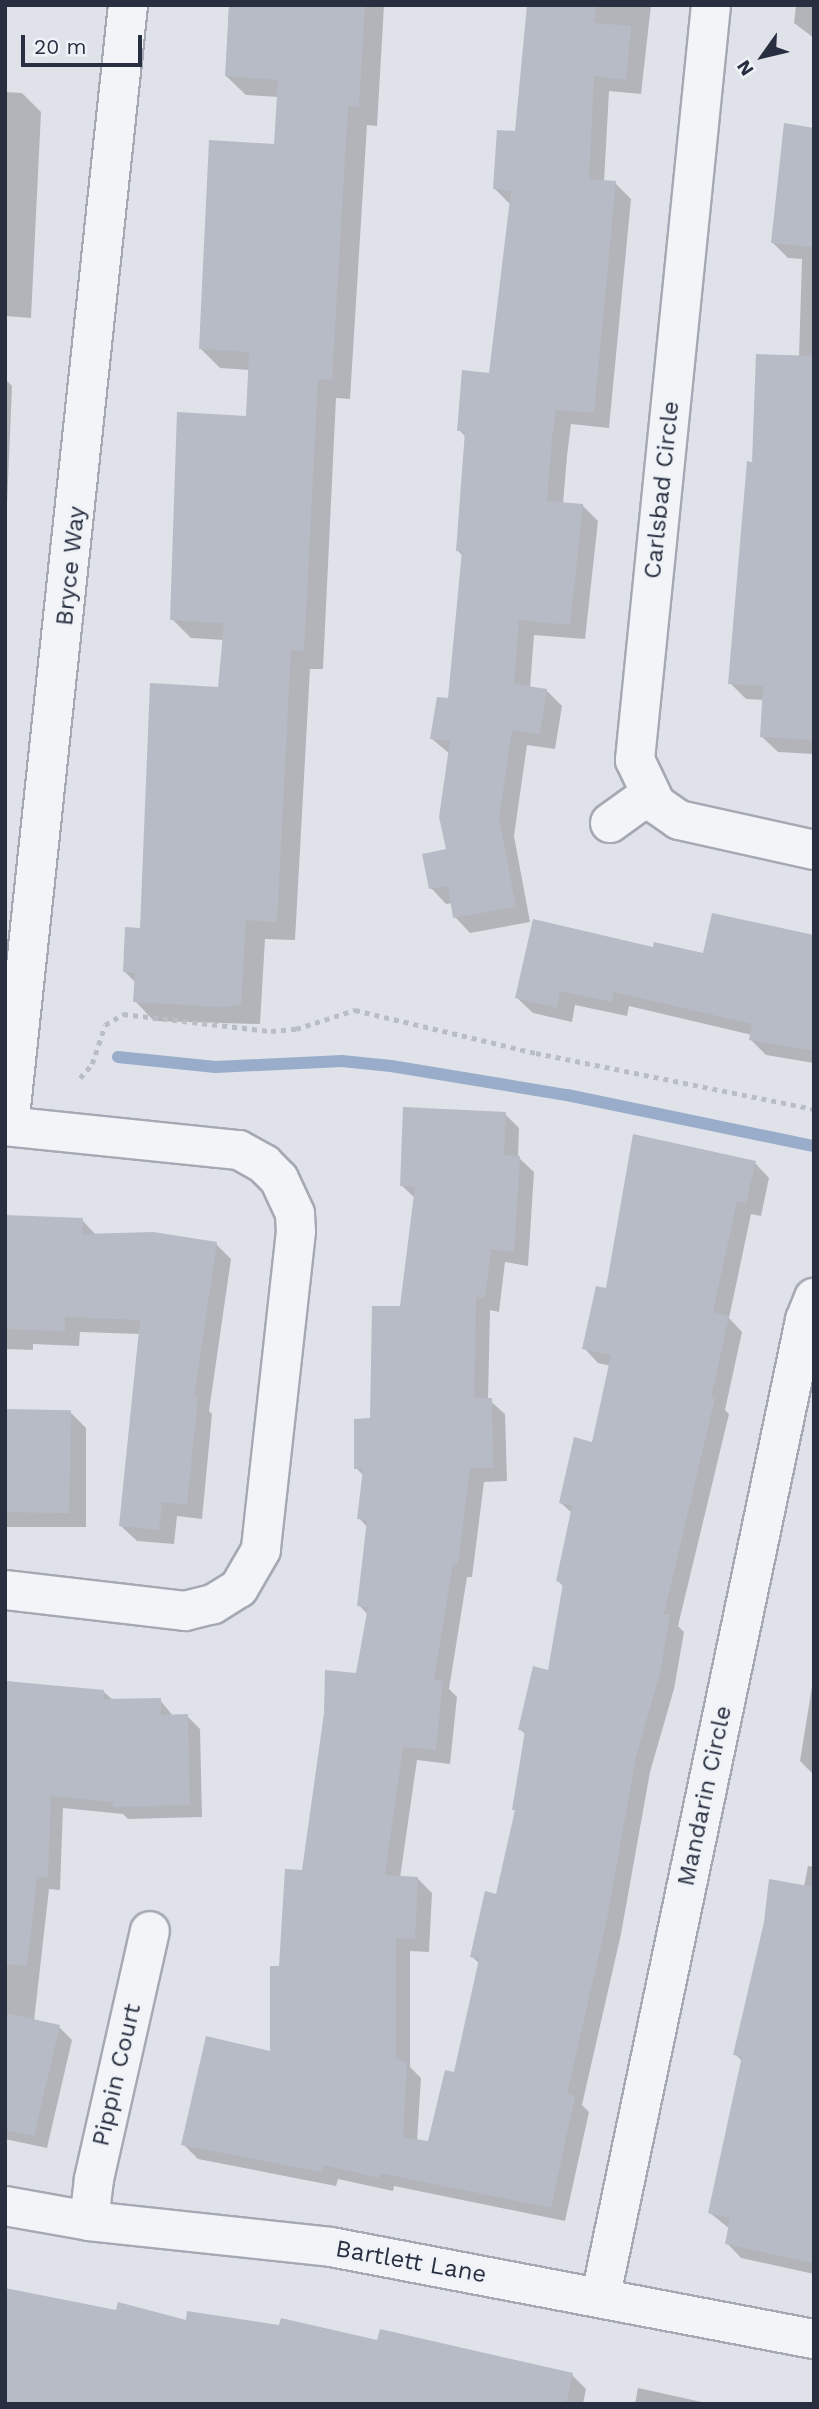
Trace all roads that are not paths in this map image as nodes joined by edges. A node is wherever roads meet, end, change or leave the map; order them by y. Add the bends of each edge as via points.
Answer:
1 (128, 5) edge
2 (711, 5) edge
3 (650, 794) junction
4 (610, 823) dead end
5 (814, 850) edge
6 (7, 1126) edge
7 (814, 1298) edge
8 (5, 1590) edge
9 (150, 1931) dead end
10 (5, 2206) edge
11 (89, 2221) junction
12 (601, 2295) junction
13 (814, 2339) edge

1 - 6 street, Bryce Way
2 - 3 street, Carlsbad Circle via 634,743 635,760
3 - 4 street
3 - 5 street, Carlsbad Circle via 664,811 691,826
6 - 8 street via 239,1150 279,1179 295,1214 296,1231 261,1550 239,1588 213,1604 185,1611
7 - 12 street, Mandarin Circle via 802,1334
9 - 11 street, Pippin Court via 94,2179
10 - 11 street, Bartlett Lane
11 - 12 street, Bartlett Lane via 331,2247
12 - 13 street, Bartlett Lane

